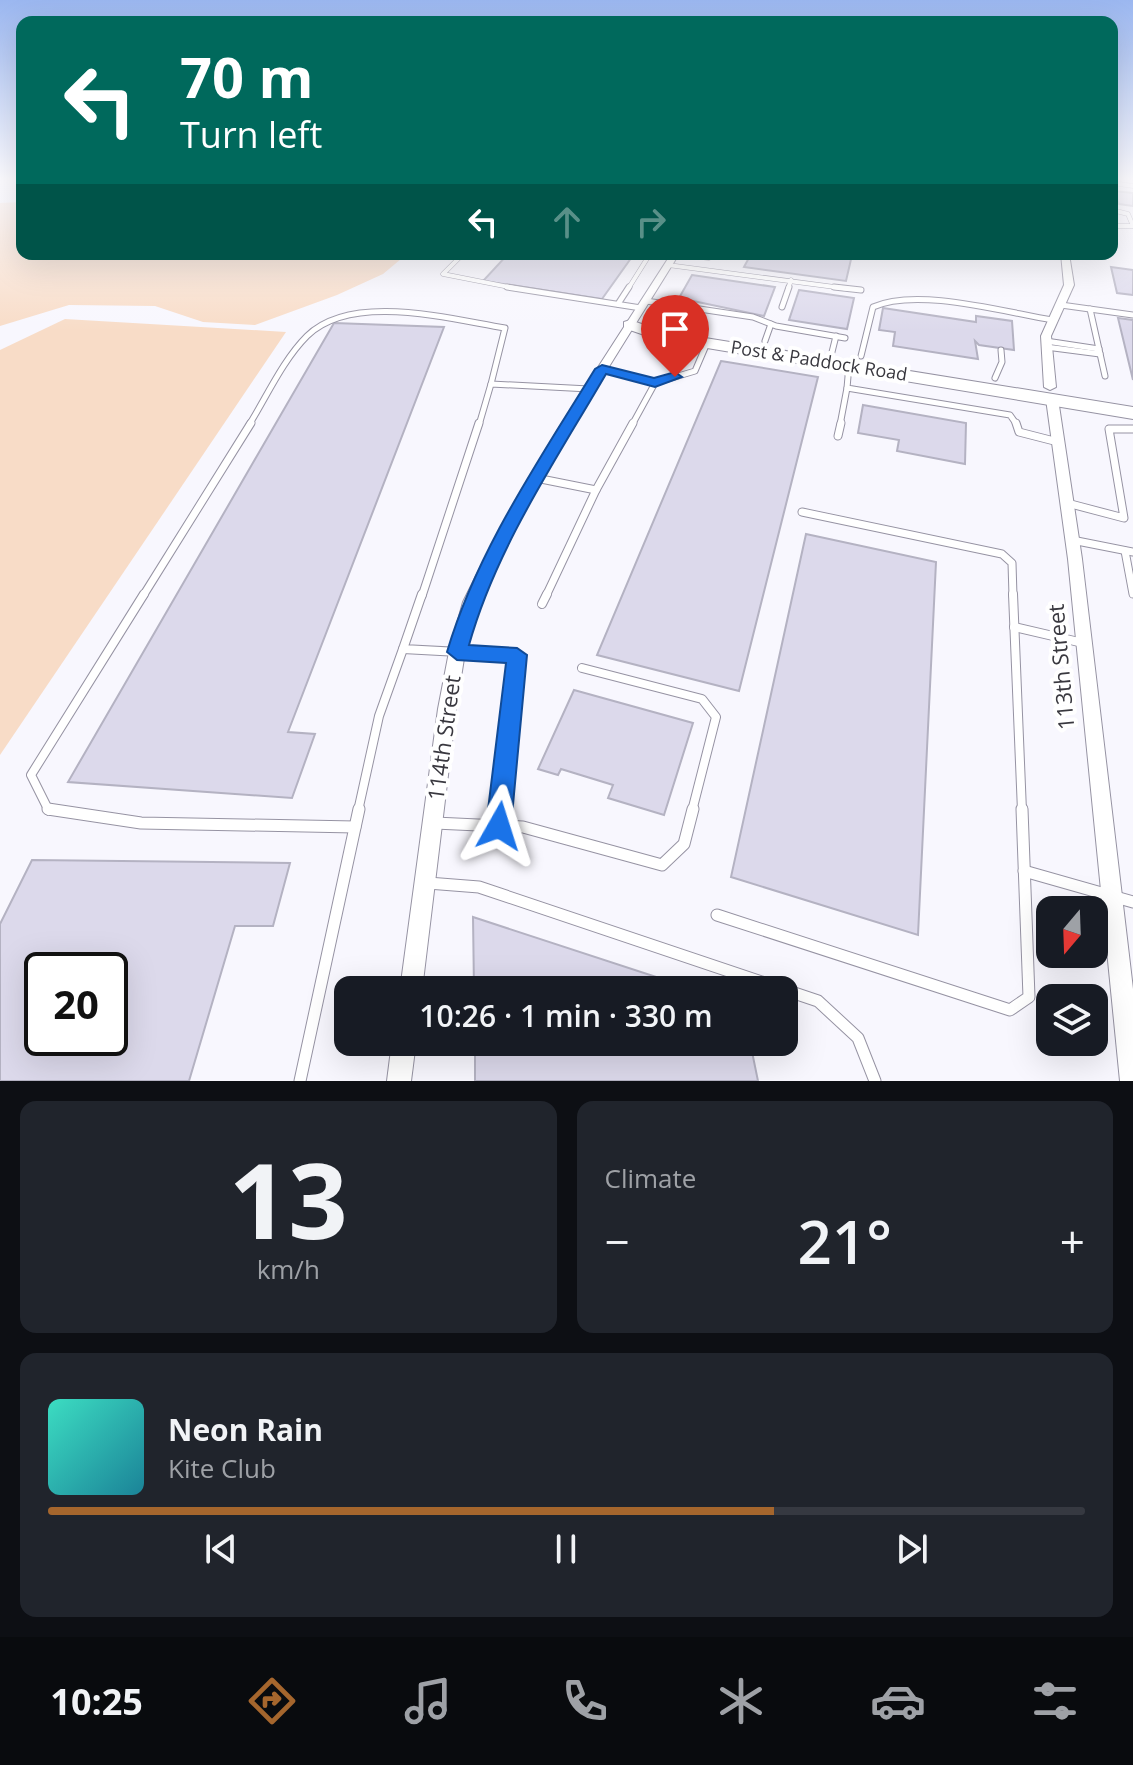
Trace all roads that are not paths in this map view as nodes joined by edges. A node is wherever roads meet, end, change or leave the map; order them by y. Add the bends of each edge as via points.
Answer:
1 (457, 260) edge
2 (646, 260) edge
3 (671, 260) edge
4 (1066, 260) edge
5 (668, 265) junction
6 (791, 280) junction
7 (861, 290) dead end
8 (618, 304) junction
9 (643, 304) junction
10 (1061, 305) junction
11 (782, 307) dead end
12 (1090, 309) junction
13 (1133, 315) edge
14 (1052, 320) junction
15 (630, 325) junction
16 (768, 333) junction
17 (845, 338) dead end
18 (707, 343) junction
19 (834, 344) junction
20 (1046, 344) junction
21 (1001, 350) dead end
22 (1099, 352) junction
23 (857, 363) junction
24 (602, 369) junction
25 (1105, 376) dead end
26 (995, 378) junction
27 (655, 383) junction
28 (491, 384) junction
29 (847, 388) junction
30 (589, 389) junction
31 (1051, 393) junction
32 (1133, 401) edge
33 (1133, 413) edge
34 (1133, 429) edge
35 (838, 436) dead end
36 (1058, 442) junction
37 (536, 478) junction
38 (596, 490) junction
39 (1067, 503) junction
40 (802, 512) dead end
41 (1124, 518) junction
42 (1133, 520) edge
43 (1072, 540) junction
44 (1129, 551) edge
45 (1133, 594) edge
46 (542, 604) dead end
47 (1014, 627) junction
48 (1083, 643) junction
49 (403, 649) junction
50 (457, 652) junction
51 (582, 668) dead end
52 (433, 823) junction
53 (499, 826) junction
54 (355, 827) junction
55 (1024, 871) junction
56 (425, 883) junction
57 (1110, 896) junction
58 (1133, 902) edge
59 (717, 915) dead end
60 (413, 976) edge
61 (1127, 991) edge
62 (402, 1056) edge
63 (300, 1081) edge
64 (399, 1081) edge
65 (875, 1081) edge
66 (1132, 1081) edge

1 - 8 lane via 443,274
2 - 8 lane
3 - 5 street, 114th Street
4 - 10 street, 113th Street via 1070,276
5 - 6 lane
5 - 9 street, 114th Street
6 - 7 lane
6 - 11 lane
8 - 9 lane
9 - 15 street, 114th Street
9 - 16 lane via 753,317
10 - 12 lane
10 - 14 street, 113th Street
12 - 13 lane
12 - 22 lane
14 - 20 street, 113th Street
14 - 23 lane via 887,300 873,307
15 - 16 street, Post & Paddock Road
15 - 18 street, Post & Paddock Road
15 - 24 street, 114th Street
16 - 19 street, Post & Paddock Road
17 - 19 lane
18 - 23 street, Post & Paddock Road
18 - 27 lane via 695,371
19 - 23 street, Post & Paddock Road
20 - 22 lane
20 - 31 street, 113th Street
21 - 26 lane
22 - 25 lane
23 - 26 street, Post & Paddock Road
23 - 29 lane
23 - 31 street, Post & Paddock Road
24 - 27 lane
24 - 30 street, 114th Street
26 - 31 street, Post & Paddock Road
27 - 38 lane
28 - 30 lane
28 - 49 lane
28 - 54 lane via 505,328 362,314 337,317 314,328 31,775 50,812 141,823
29 - 35 lane
29 - 36 lane via 1010,415 1019,432
30 - 37 street, 114th Street
31 - 32 street, Post & Paddock Road
31 - 33 street, Post & Paddock Road
31 - 36 street, 113th Street
34 - 41 lane via 1109,429
36 - 39 street, 113th Street
37 - 38 lane
37 - 50 street, 114th Street via 471,602
38 - 46 lane
39 - 41 lane
39 - 43 street, 113th Street
40 - 47 lane via 1002,554 1012,563
41 - 42 lane
43 - 44 lane
43 - 48 street, 113th Street
44 - 45 lane
47 - 48 lane
47 - 55 lane
48 - 57 street, 113th Street
49 - 50 lane
49 - 54 lane via 379,716
50 - 52 street, 114th Street
50 - 53 lane via 517,655
51 - 53 lane via 702,699 716,717 684,844 662,865 523,827
52 - 53 lane
52 - 56 street, 114th Street
54 - 63 lane
55 - 57 lane
55 - 59 lane via 1029,997 1010,1010
56 - 60 street, 114th Street
56 - 65 lane via 479,887 818,1001 858,1038
57 - 58 lane
57 - 61 street, 113th Street
61 - 66 street, 113th Street
62 - 64 street

